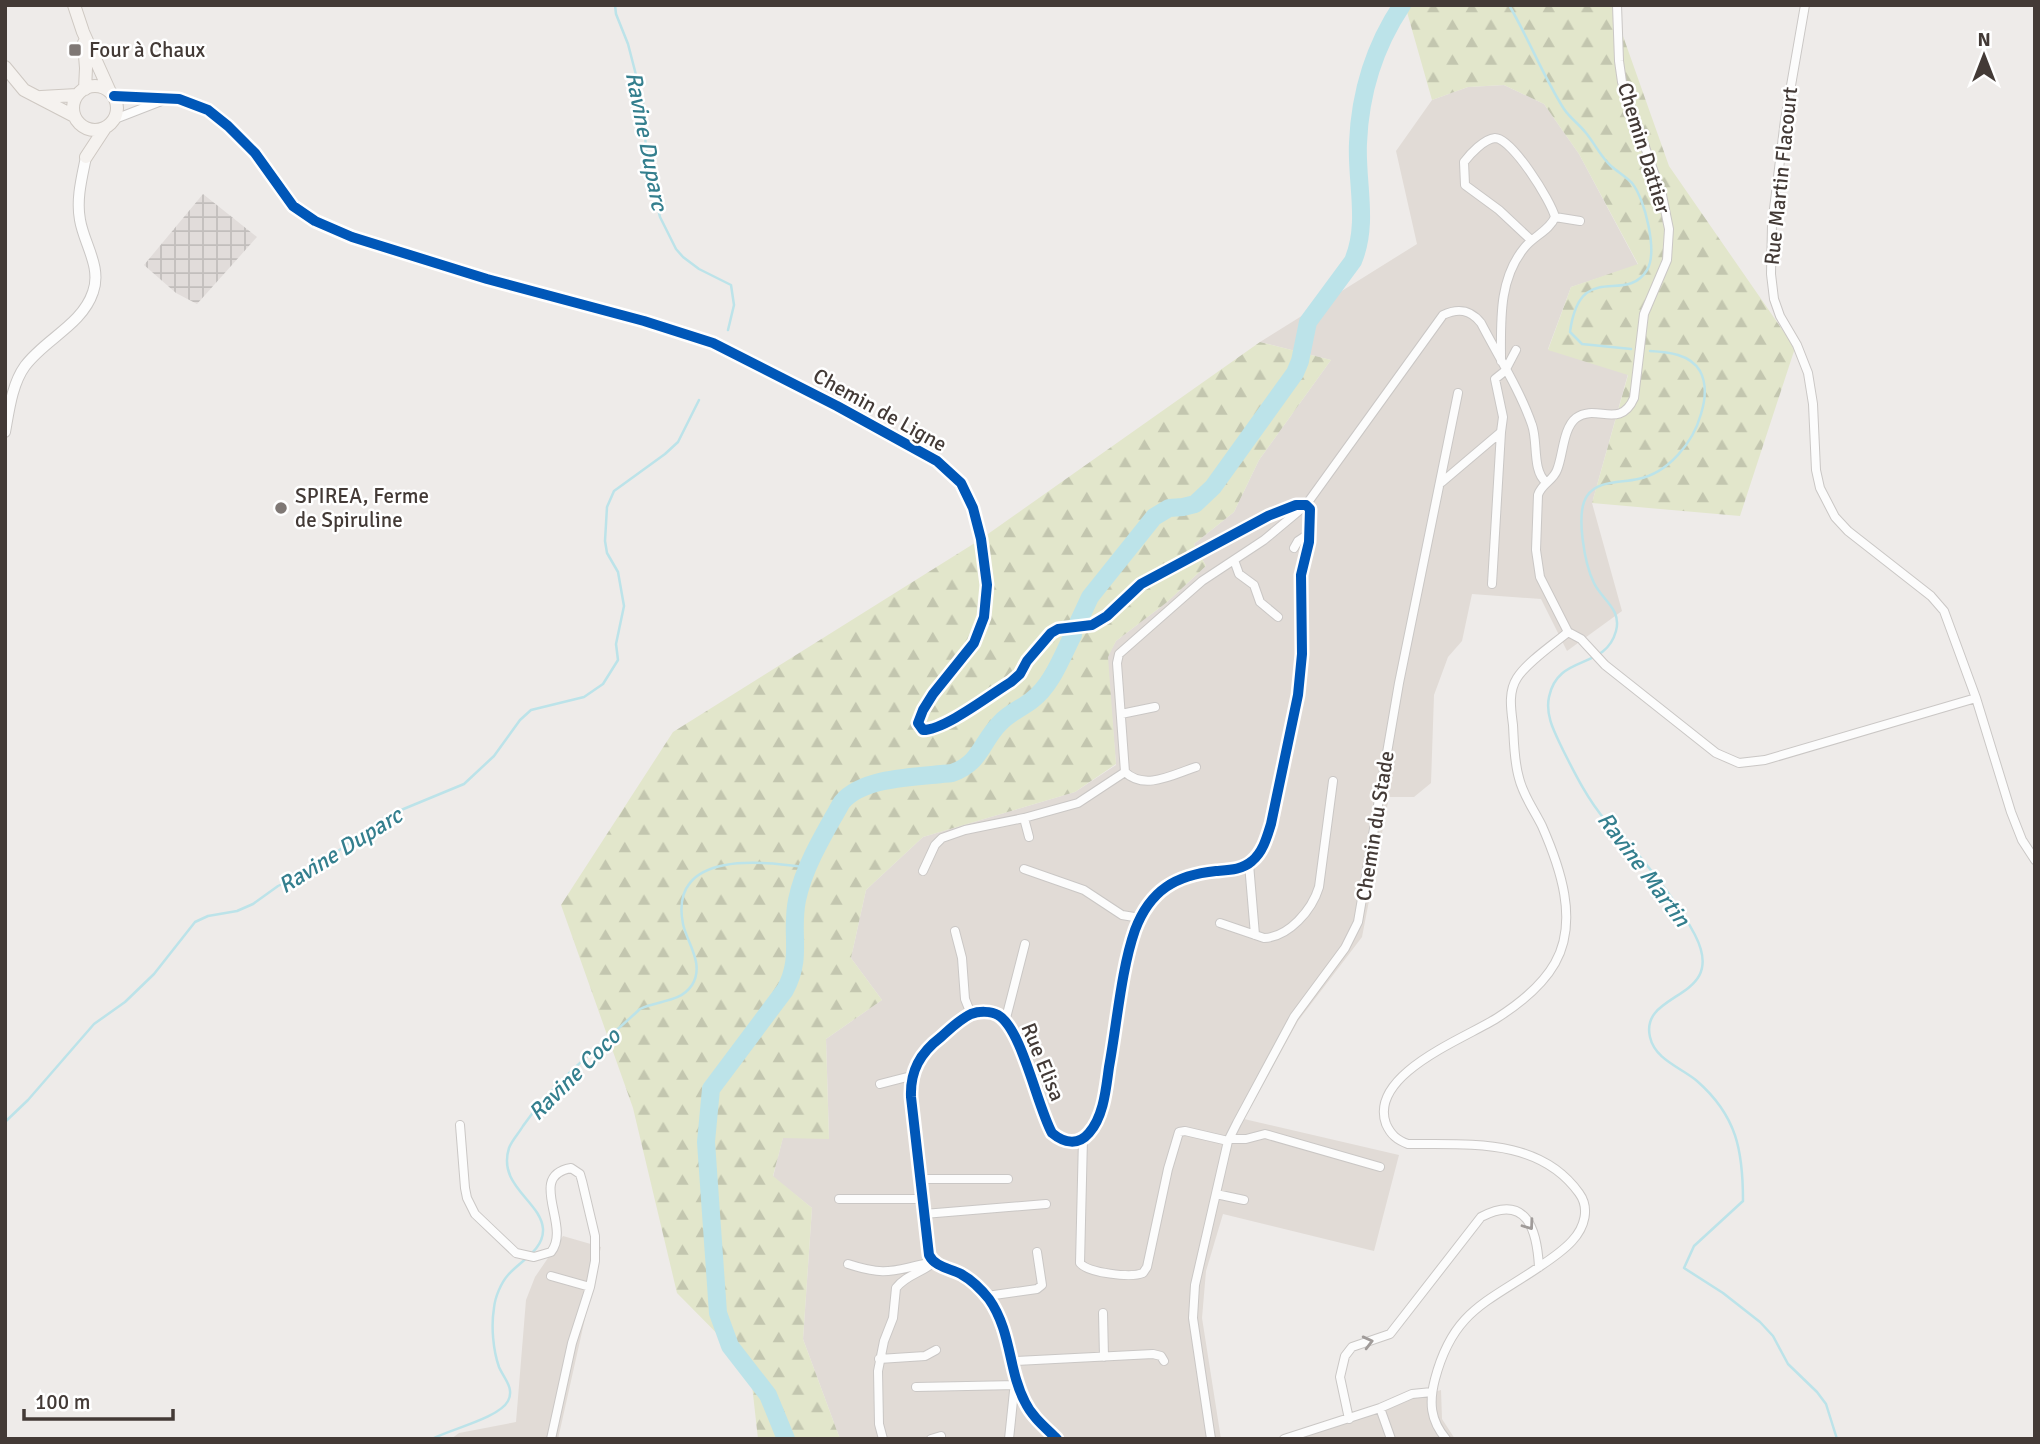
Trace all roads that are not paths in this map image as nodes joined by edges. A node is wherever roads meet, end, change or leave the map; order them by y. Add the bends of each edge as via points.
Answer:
1 (74, 5) edge
2 (1617, 5) edge
3 (1805, 5) edge
4 (83, 32) junction
5 (5, 67) edge
6 (81, 92) junction
7 (112, 94) junction
8 (37, 97) junction
9 (166, 99) junction
10 (75, 116) junction
11 (110, 124) junction
12 (83, 127) junction
13 (86, 157) junction
14 (1555, 217) junction
15 (1580, 222) dead end
16 (1531, 240) junction
17 (1516, 350) dead end
18 (1503, 367) junction
19 (1458, 393) dead end
20 (5, 432) edge
21 (1501, 432) junction
22 (1442, 482) junction
23 (1546, 482) junction
24 (1306, 505) junction
25 (1310, 533) junction
26 (1294, 548) dead end
27 (1234, 560) junction
28 (1492, 584) dead end
29 (1278, 617) dead end
30 (1568, 632) junction
31 (1976, 698) junction
32 (1155, 707) dead end
33 (1121, 714) junction
34 (1196, 767) dead end
35 (1125, 772) junction
36 (1333, 781) dead end
37 (1024, 818) junction
38 (1281, 818) dead end
39 (1271, 824) junction
40 (1029, 837) dead end
41 (2035, 860) edge
42 (1249, 864) junction
43 (1024, 869) dead end
44 (923, 871) dead end
45 (1140, 918) junction
46 (1220, 923) dead end
47 (955, 931) dead end
48 (1255, 935) junction
49 (1025, 944) dead end
50 (971, 1014) junction
51 (1005, 1022) junction
52 (911, 1076) junction
53 (880, 1084) dead end
54 (460, 1125) dead end
55 (1083, 1139) junction
56 (1229, 1140) junction
57 (1380, 1167) dead end
58 (920, 1179) junction
59 (1008, 1179) dead end
60 (1216, 1195) junction
61 (839, 1199) dead end
62 (923, 1199) junction
63 (1244, 1200) dead end
64 (1046, 1204) dead end
65 (925, 1214) junction
66 (1037, 1252) dead end
67 (933, 1263) junction
68 (848, 1264) dead end
69 (1539, 1267) junction
70 (551, 1276) dead end
71 (590, 1287) junction
72 (987, 1296) junction
73 (1103, 1313) dead end
74 (936, 1350) dead end
75 (1104, 1357) junction
76 (879, 1359) junction
77 (1014, 1361) junction
78 (1164, 1362) dead end
79 (1018, 1385) junction
80 (916, 1387) dead end
81 (1432, 1392) junction
82 (1380, 1408) junction
83 (1349, 1419) junction
84 (941, 1436) dead end
85 (551, 1439) edge
86 (883, 1439) edge
87 (931, 1439) edge
88 (1009, 1439) edge
89 (1058, 1439) edge
90 (1211, 1439) edge
91 (1284, 1439) edge
92 (1391, 1439) edge
93 (1446, 1439) edge

1 - 4 main road
2 - 23 street, Chemin Dattier via 1622,82 1662,195 1669,229 1667,260 1644,314 1630,406 1614,415 1577,417 1557,473
3 - 31 street, Rue Martin Flacourt via 1785,120 1770,274 1780,316 1808,373 1820,488 1848,531 1938,603 1951,624
4 - 6 main road via 86,68
4 - 7 main road
5 - 8 main road via 24,90
6 - 7 main road via 93,86
6 - 8 main road
6 - 10 main road via 73,106
7 - 9 street
7 - 11 main road via 117,103
8 - 10 main road
9 - 11 street
9 - 24 street, Chemin de Ligne via 196,104 228,126 255,153 293,205 315,221 394,251 713,343 937,461 961,483 973,508 987,585 984,617 974,643 923,710 918,723 923,730 944,724 1011,682 1051,633 1093,625 1141,584 1268,516
10 - 12 main road
11 - 12 main road via 98,130
11 - 13 main road
12 - 13 main road
13 - 20 street via 80,220 95,266 94,292 79,316 26,365 15,387
14 - 15 street
14 - 16 street
14 - 16 street via 1532,174 1507,143 1493,139 1468,156 1463,169 1465,185
16 - 18 street via 1505,287
17 - 18 street
18 - 21 street via 1495,379 1503,417
18 - 23 street via 1532,426 1541,477
18 - 24 street via 1475,315 1461,310 1443,315
19 - 22 street, Chemin du Stade
21 - 22 street
21 - 28 street
22 - 56 street, Chemin du Stade via 1399,683 1358,922 1345,948 1294,1017
23 - 30 street via 1538,495 1536,550 1541,577
24 - 25 street via 1311,515
24 - 27 street
25 - 26 street
25 - 39 street via 1301,575 1298,695
27 - 29 street via 1239,574 1254,585 1260,602
27 - 33 street via 1202,580 1119,654
30 - 31 street via 1716,753 1739,763 1765,760
30 - 69 street via 1522,672 1510,701 1518,777 1554,856 1567,908 1568,926 1556,962 1535,988 1498,1017 1419,1062 1392,1088 1384,1118 1397,1140 1408,1144 1513,1149 1562,1174 1584,1199 1585,1220 1573,1240
31 - 41 street, Rue Martin Flacourt via 2011,812
32 - 33 street
33 - 35 street
34 - 35 street via 1154,781 1141,781
35 - 37 street via 1078,803
36 - 48 street via 1317,893 1284,932 1271,938
37 - 40 street
37 - 44 street via 942,838
38 - 39 street
39 - 42 street via 1265,843
42 - 45 street via 1182,877 1156,895
42 - 48 street
43 - 45 street via 1075,886 1122,915
45 - 55 street via 1129,952 1104,1099
46 - 48 street
47 - 50 street
49 - 51 street, Rue Elisa
50 - 51 street, Rue Elisa via 990,1013
50 - 52 street via 925,1051
51 - 55 street, Rue Elisa via 1019,1046 1052,1133 1060,1140
52 - 53 street
52 - 58 street
54 - 71 street via 471,1207 516,1253 529,1257 551,1252 558,1240 549,1194 552,1183 563,1169 576,1170 594,1236
55 - 56 street via 1080,1263 1087,1270 1134,1275 1147,1267 1179,1132
56 - 57 street via 1265,1134
56 - 60 street, Chemin du Stade
58 - 59 street
58 - 62 street
60 - 63 street
60 - 90 street, Chemin du Stade via 1193,1301
61 - 62 street
62 - 65 street
64 - 65 street
65 - 67 street via 926,1243
66 - 72 street via 1042,1284 1037,1289
67 - 68 street via 890,1273
67 - 72 street via 964,1276
67 - 76 street via 896,1288 894,1318
69 - 81 street via 1467,1315 1450,1340
83 -> 69 street via 1340,1377 1345,1356 1352,1347 1390,1334 1482,1217 1501,1210 1523,1216 1537,1240
70 - 71 street
71 - 85 street via 572,1343
72 - 77 street
73 - 75 street
74 - 76 street via 925,1356
75 - 77 street
75 - 78 street via 1153,1354
76 - 86 street via 877,1398
77 - 79 street
79 - 80 street
79 - 88 street
79 - 89 street via 1034,1416
81 - 82 street via 1412,1394
81 - 93 street via 1435,1424
82 - 83 street
82 - 92 street
83 - 91 street
84 - 87 street

